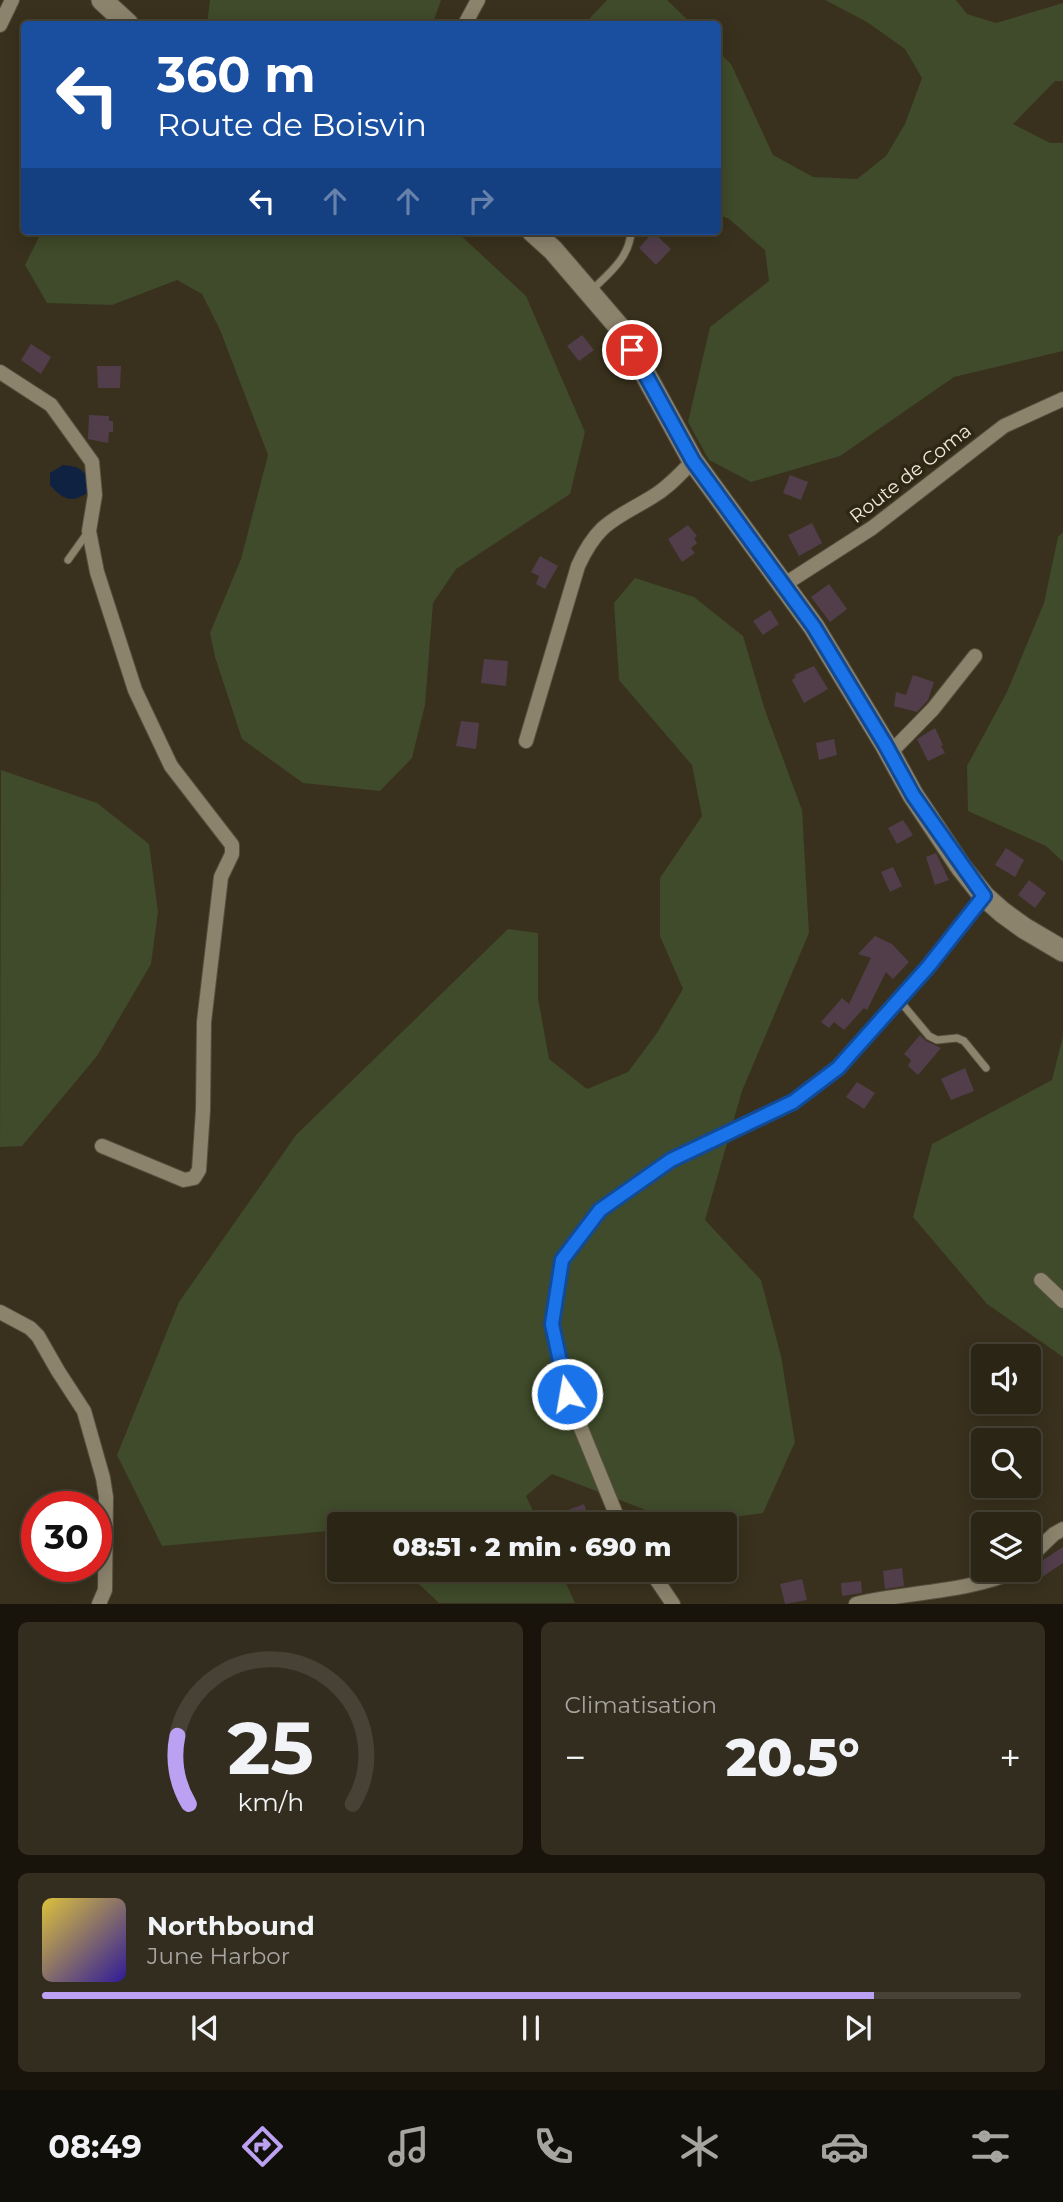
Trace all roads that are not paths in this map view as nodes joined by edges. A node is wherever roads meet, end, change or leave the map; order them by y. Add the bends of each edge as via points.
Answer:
1 (12, 0) edge
2 (102, 0) edge
3 (478, 0) edge
4 (125, 21) edge
5 (467, 21) edge
6 (0, 25) edge
7 (537, 235) edge
8 (631, 235) edge
9 (590, 293) junction
10 (0, 372) edge
11 (1063, 399) edge
12 (693, 461) junction
13 (89, 531) junction
14 (68, 560) dead end
15 (785, 584) junction
16 (975, 656) dead end
17 (526, 741) dead end
18 (890, 753) junction
19 (984, 896) junction
20 (1063, 951) edge
21 (899, 1000) junction
22 (986, 1068) dead end
23 (102, 1146) dead end
24 (1041, 1280) dead end
25 (1063, 1301) edge
26 (0, 1311) edge
27 (615, 1512) edge
28 (1063, 1529) edge
29 (1041, 1546) edge
30 (658, 1582) edge
31 (982, 1582) edge
32 (99, 1604) edge
33 (673, 1604) edge
34 (856, 1604) edge

1 - 6 street
2 - 4 main road
3 - 5 street
7 - 9 main road
8 - 9 lane via 623,258
9 - 12 main road via 620,328
10 - 13 street via 51,405 92,461 95,495
11 - 15 street, Route de Coma via 988,437 872,528
12 - 15 main road
12 - 17 street via 654,496 617,516 584,551
13 - 14 lane
13 - 23 street via 97,572 135,690 171,766 232,845 221,877 204,1022 199,1170 194,1178 184,1180
15 - 18 main road
16 - 18 street
18 - 19 main road via 913,795
19 - 20 main road
19 - 21 street
21 - 22 lane via 929,1036 964,1041
21 - 27 street via 838,1068 793,1102 671,1160 600,1210 562,1260 552,1324 567,1394
24 - 25 street
26 - 32 street via 38,1336 84,1411 106,1497 105,1590
28 - 29 street
30 - 33 street
31 - 34 street

